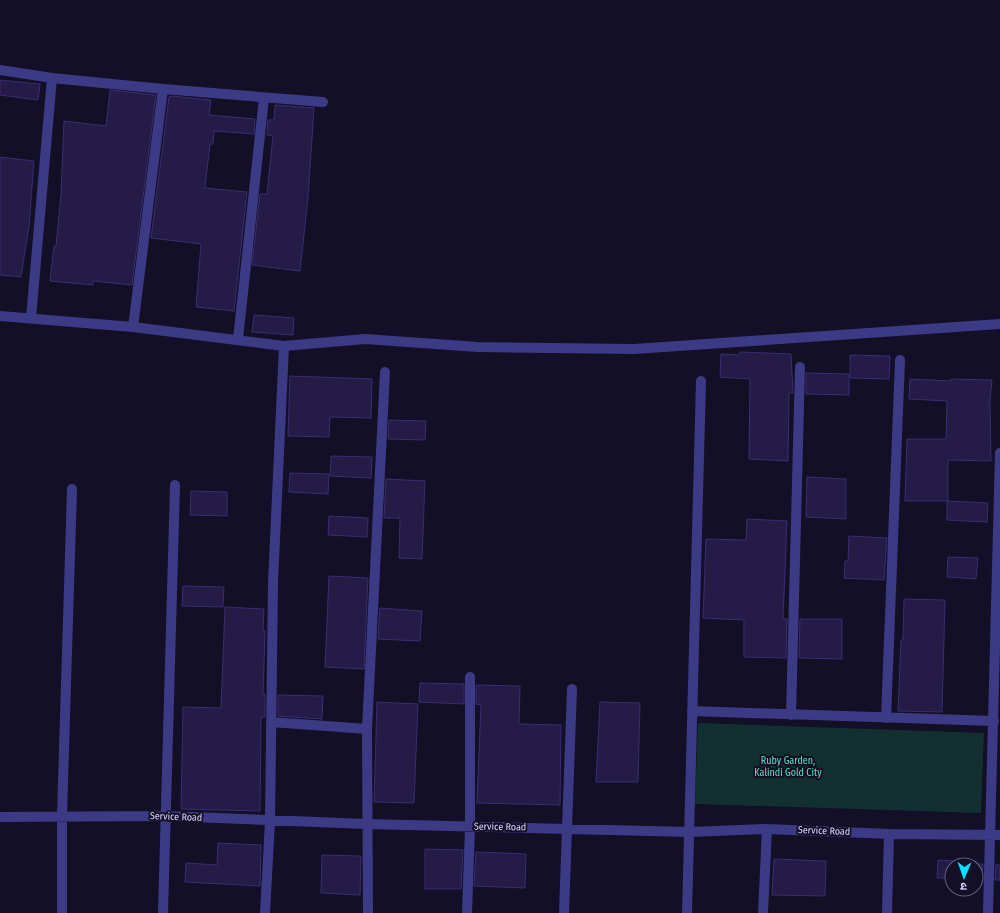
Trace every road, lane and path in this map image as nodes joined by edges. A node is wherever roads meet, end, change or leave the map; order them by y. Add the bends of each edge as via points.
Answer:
1 (0, 70) edge
2 (52, 78) junction
3 (163, 89) junction
4 (264, 98) junction
5 (323, 102) dead end
6 (0, 316) edge
7 (31, 318) junction
8 (1000, 324) edge
9 (133, 327) junction
10 (238, 339) junction
11 (284, 346) junction
12 (900, 360) dead end
13 (800, 367) dead end
14 (385, 372) dead end
15 (701, 381) dead end
16 (1000, 453) edge
17 (175, 485) dead end
18 (72, 489) dead end
19 (470, 677) dead end
20 (572, 689) dead end
21 (692, 711) junction
22 (791, 714) junction
23 (886, 718) junction
24 (994, 721) junction
25 (272, 722) junction
26 (367, 729) junction
27 (62, 815) junction
28 (166, 816) junction
29 (0, 817) edge
30 (270, 821) junction
31 (367, 824) junction
32 (470, 827) junction
33 (567, 828) junction
34 (767, 829) junction
35 (689, 832) junction
36 (889, 834) junction
37 (995, 836) edge
38 (62, 913) edge
39 (163, 913) edge
40 (265, 913) edge
41 (368, 913) edge
42 (467, 913) edge
43 (564, 913) edge
44 (687, 913) edge
45 (763, 913) edge
46 (887, 913) edge
47 (988, 913) edge

1 - 2 street
2 - 3 street
2 - 7 street
3 - 4 street
3 - 9 street
4 - 5 street
4 - 10 street
6 - 7 street
7 - 9 street
8 - 11 street via 634,349 478,347 365,339
9 - 10 street
10 - 11 street
11 - 25 street via 273,582
12 - 23 street
13 - 22 street
14 - 26 street
15 - 21 street
16 - 24 street
17 - 28 street
18 - 27 street
19 - 32 street
20 - 33 street
21 - 22 street
21 - 35 street
22 - 23 street
23 - 24 street
24 - 37 street
25 - 26 street
25 - 30 street
26 - 31 street
27 - 28 street, Service Road
27 - 29 street, Service Road
27 - 38 street
28 - 30 street, Service Road
28 - 39 street
30 - 31 street, Service Road
30 - 40 street
31 - 32 street, Service Road
31 - 41 street
32 - 33 street, Service Road
32 - 42 street
33 - 35 street, Service Road
33 - 43 street
34 - 35 street, Service Road
34 - 36 street, Service Road
34 - 45 street
35 - 44 street
36 - 37 street, Service Road
36 - 46 street
37 - 47 street

